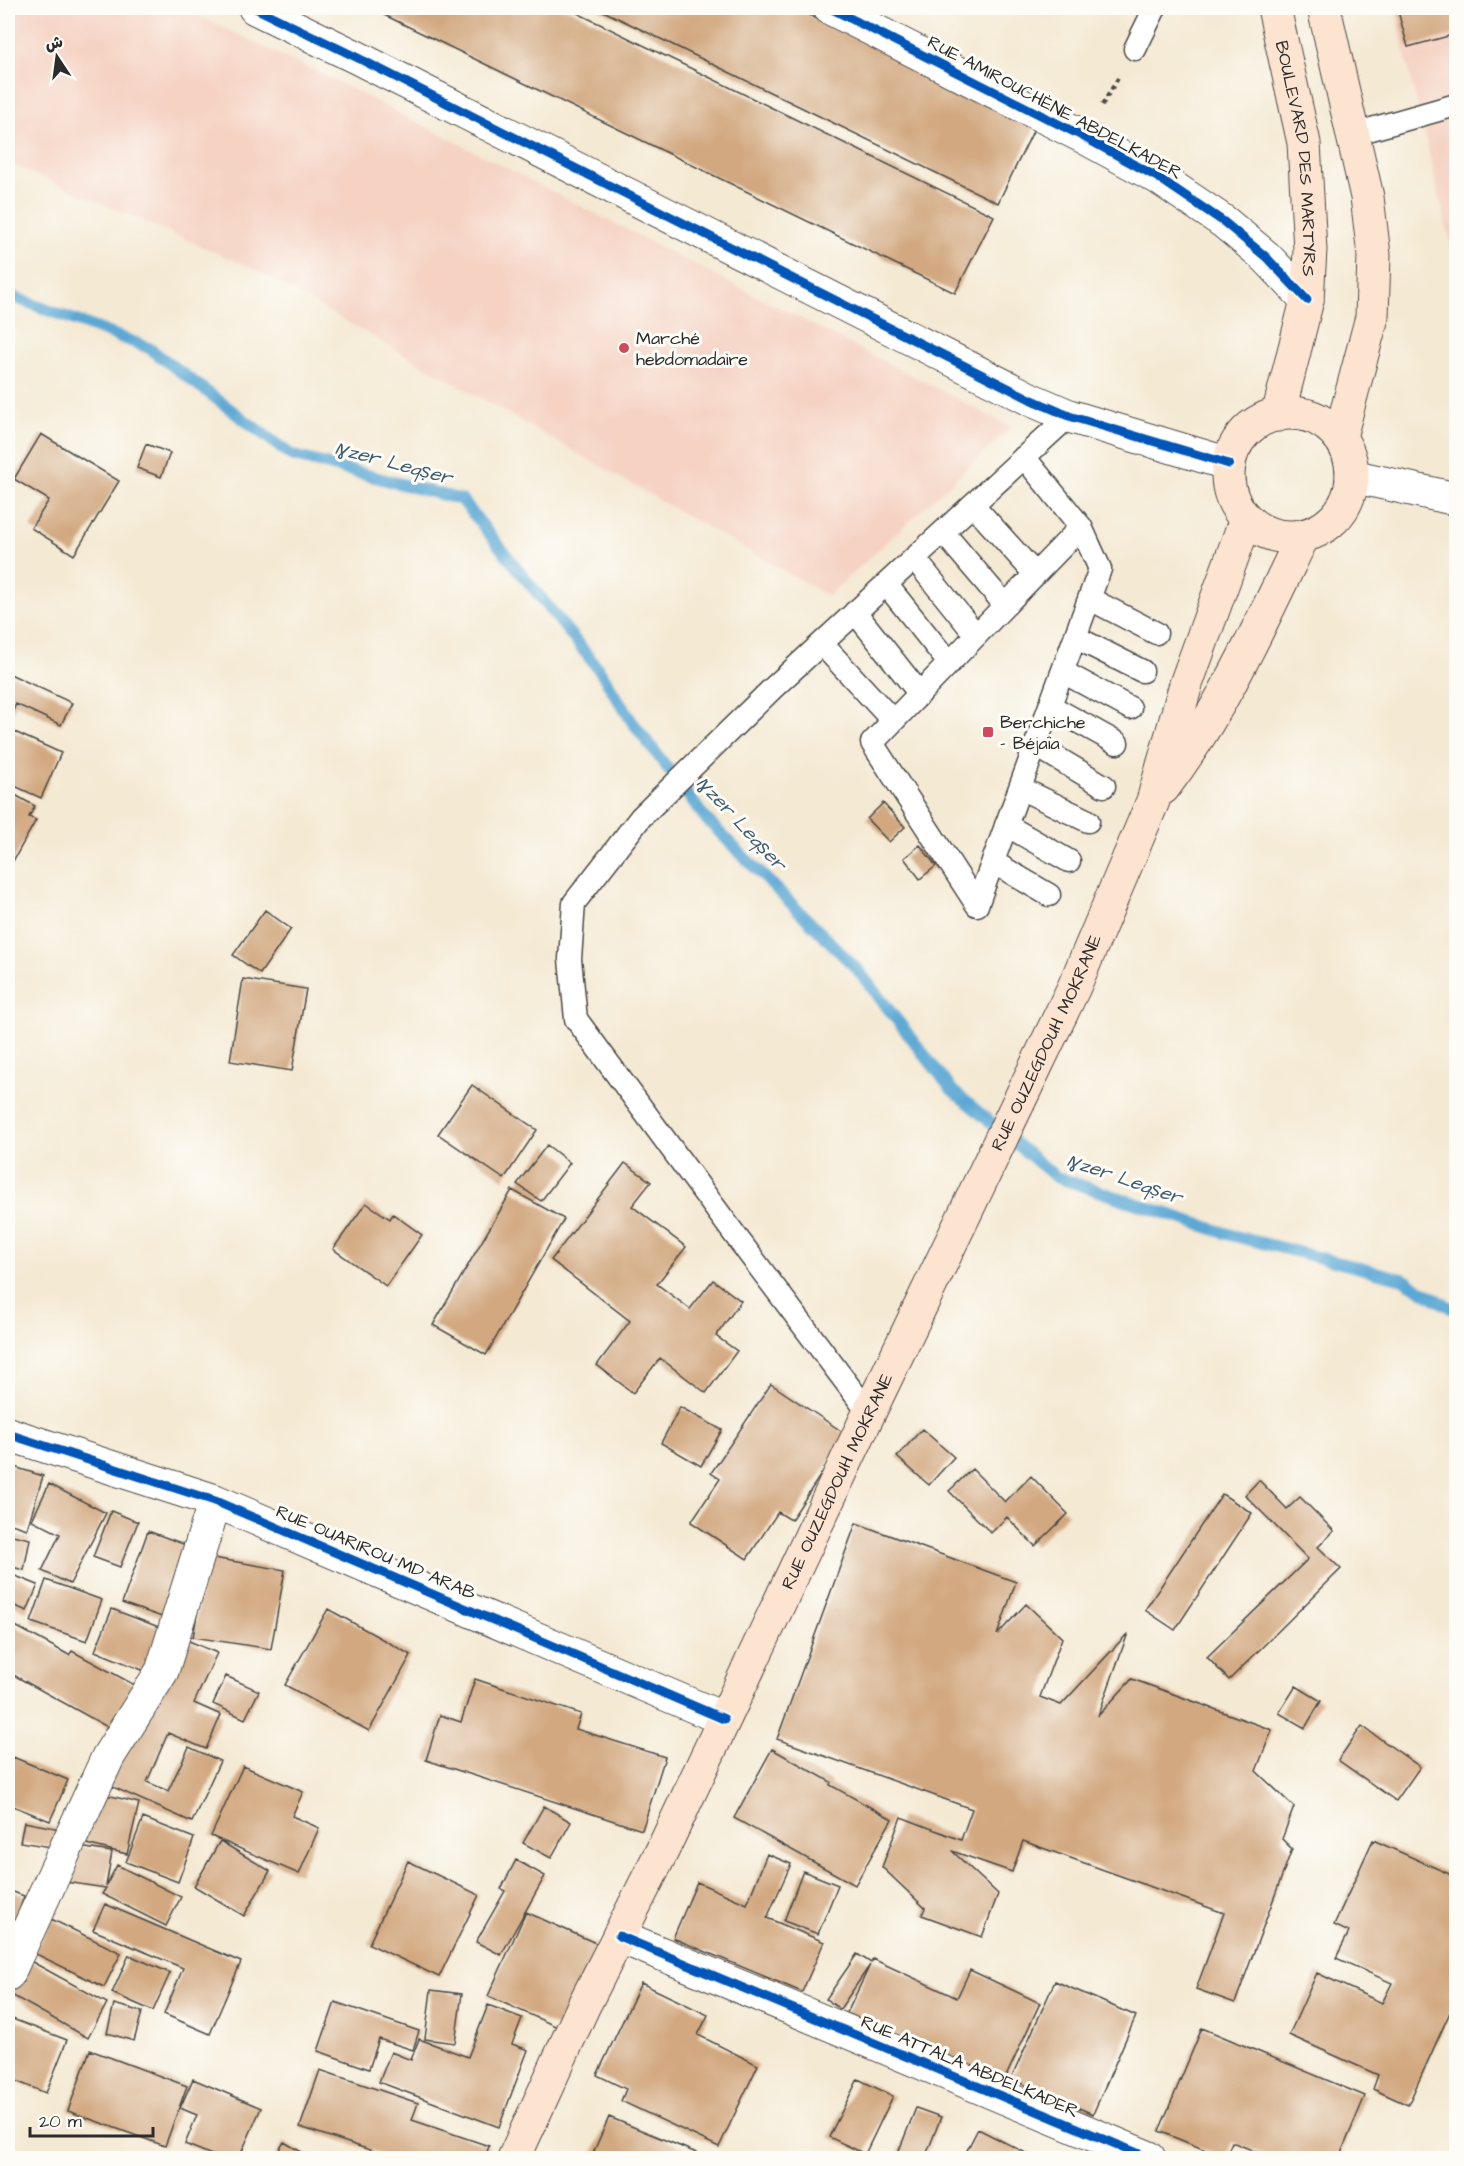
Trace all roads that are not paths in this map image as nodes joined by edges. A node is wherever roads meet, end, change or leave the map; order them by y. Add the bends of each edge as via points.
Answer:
1 (255, 8) edge
2 (830, 8) edge
3 (1155, 8) edge
4 (1274, 8) edge
5 (1324, 8) edge
6 (1135, 49) road end
7 (1456, 105) edge
8 (1354, 134) junction
9 (1307, 300) junction
10 (1278, 415) junction
11 (1069, 416) junction
12 (1340, 437) junction
13 (1024, 457) junction
14 (1229, 464) junction
15 (1352, 476) junction
16 (1456, 499) edge
17 (973, 505) junction
18 (1246, 519) junction
19 (1081, 527) junction
20 (943, 532) junction
21 (1303, 536) junction
22 (914, 558) junction
23 (1035, 574) junction
24 (886, 584) junction
25 (1090, 599) junction
26 (1005, 605) junction
27 (855, 612) junction
28 (1156, 633) dead end
29 (976, 635) junction
30 (1075, 637) junction
31 (822, 644) junction
32 (949, 663) junction
33 (1142, 671) dead end
34 (1063, 672) junction
35 (920, 694) junction
36 (1050, 706) junction
37 (1130, 708) dead end
38 (893, 722) junction
39 (1117, 743) dead end
40 (1035, 745) junction
41 (1104, 786) dead end
42 (1020, 788) junction
43 (1153, 801) junction
44 (1088, 821) dead end
45 (1006, 825) junction
46 (1069, 861) dead end
47 (993, 862) junction
48 (1049, 895) dead end
49 (869, 1413) junction
50 (8, 1434) edge
51 (215, 1501) junction
52 (724, 1719) junction
53 (619, 1936) junction
54 (8, 1974) edge
55 (514, 2158) edge
56 (1149, 2158) edge

1 - 11 street
2 - 9 street, RUE AMIROUCHÈNE ABDELKADER via 1159,178 1224,222 1266,257
3 - 6 lane
4 - 9 main road, BOULEVARD DES MARTYRS via 1304,143 1310,250
5 - 8 main road
7 - 8 lane
8 - 12 main road via 1374,255 1372,317
9 - 10 main road, BOULEVARD DES MARTYRS
10 - 12 main road via 1306,415 1325,423
10 - 14 main road via 1249,429 1236,444
11 - 13 lane
11 - 14 street
12 - 15 main road via 1349,456
13 - 17 lane
13 - 19 lane
14 - 18 main road via 1228,483 1234,503
15 - 16 street
15 - 21 main road via 1349,496 1338,514 1323,528
17 - 20 lane
17 - 23 lane
18 - 21 main road via 1263,531 1283,537
18 - 43 main road, RUE OUZEGDOUH MOKRANE via 1186,684
19 - 23 lane
19 - 25 lane via 1100,569
20 - 22 lane
20 - 26 lane
21 - 43 main road, RUE OUZEGDOUH MOKRANE via 1240,668 1191,750
22 - 24 lane
22 - 29 lane
23 - 26 lane
24 - 27 lane
24 - 32 lane
25 - 28 lane
25 - 30 lane
26 - 29 lane
27 - 31 lane
27 - 35 lane
29 - 32 lane
30 - 33 lane
30 - 34 lane
31 - 38 lane
31 - 49 lane via 641,817 574,903 570,959 576,1019
32 - 35 lane
34 - 36 lane
34 - 37 lane
35 - 38 lane
36 - 39 lane
36 - 40 lane
38 - 47 lane via 872,743 977,905
40 - 41 lane
40 - 42 lane
42 - 44 lane
42 - 45 lane
43 - 49 main road, RUE OUZEGDOUH MOKRANE via 1074,987
45 - 46 lane
45 - 47 lane
47 - 48 lane
49 - 52 main road, RUE OUZEGDOUH MOKRANE
50 - 51 street, RUE OUARIROU MD ARAB
51 - 52 street, RUE OUARIROU MD ARAB
51 - 54 street via 162,1671 108,1756
52 - 53 main road, RUE OUZEGDOUH MOKRANE
53 - 55 main road, RUE OUZEGDOUH MOKRANE
53 - 56 street, RUE ATTALA ABDELKADER

